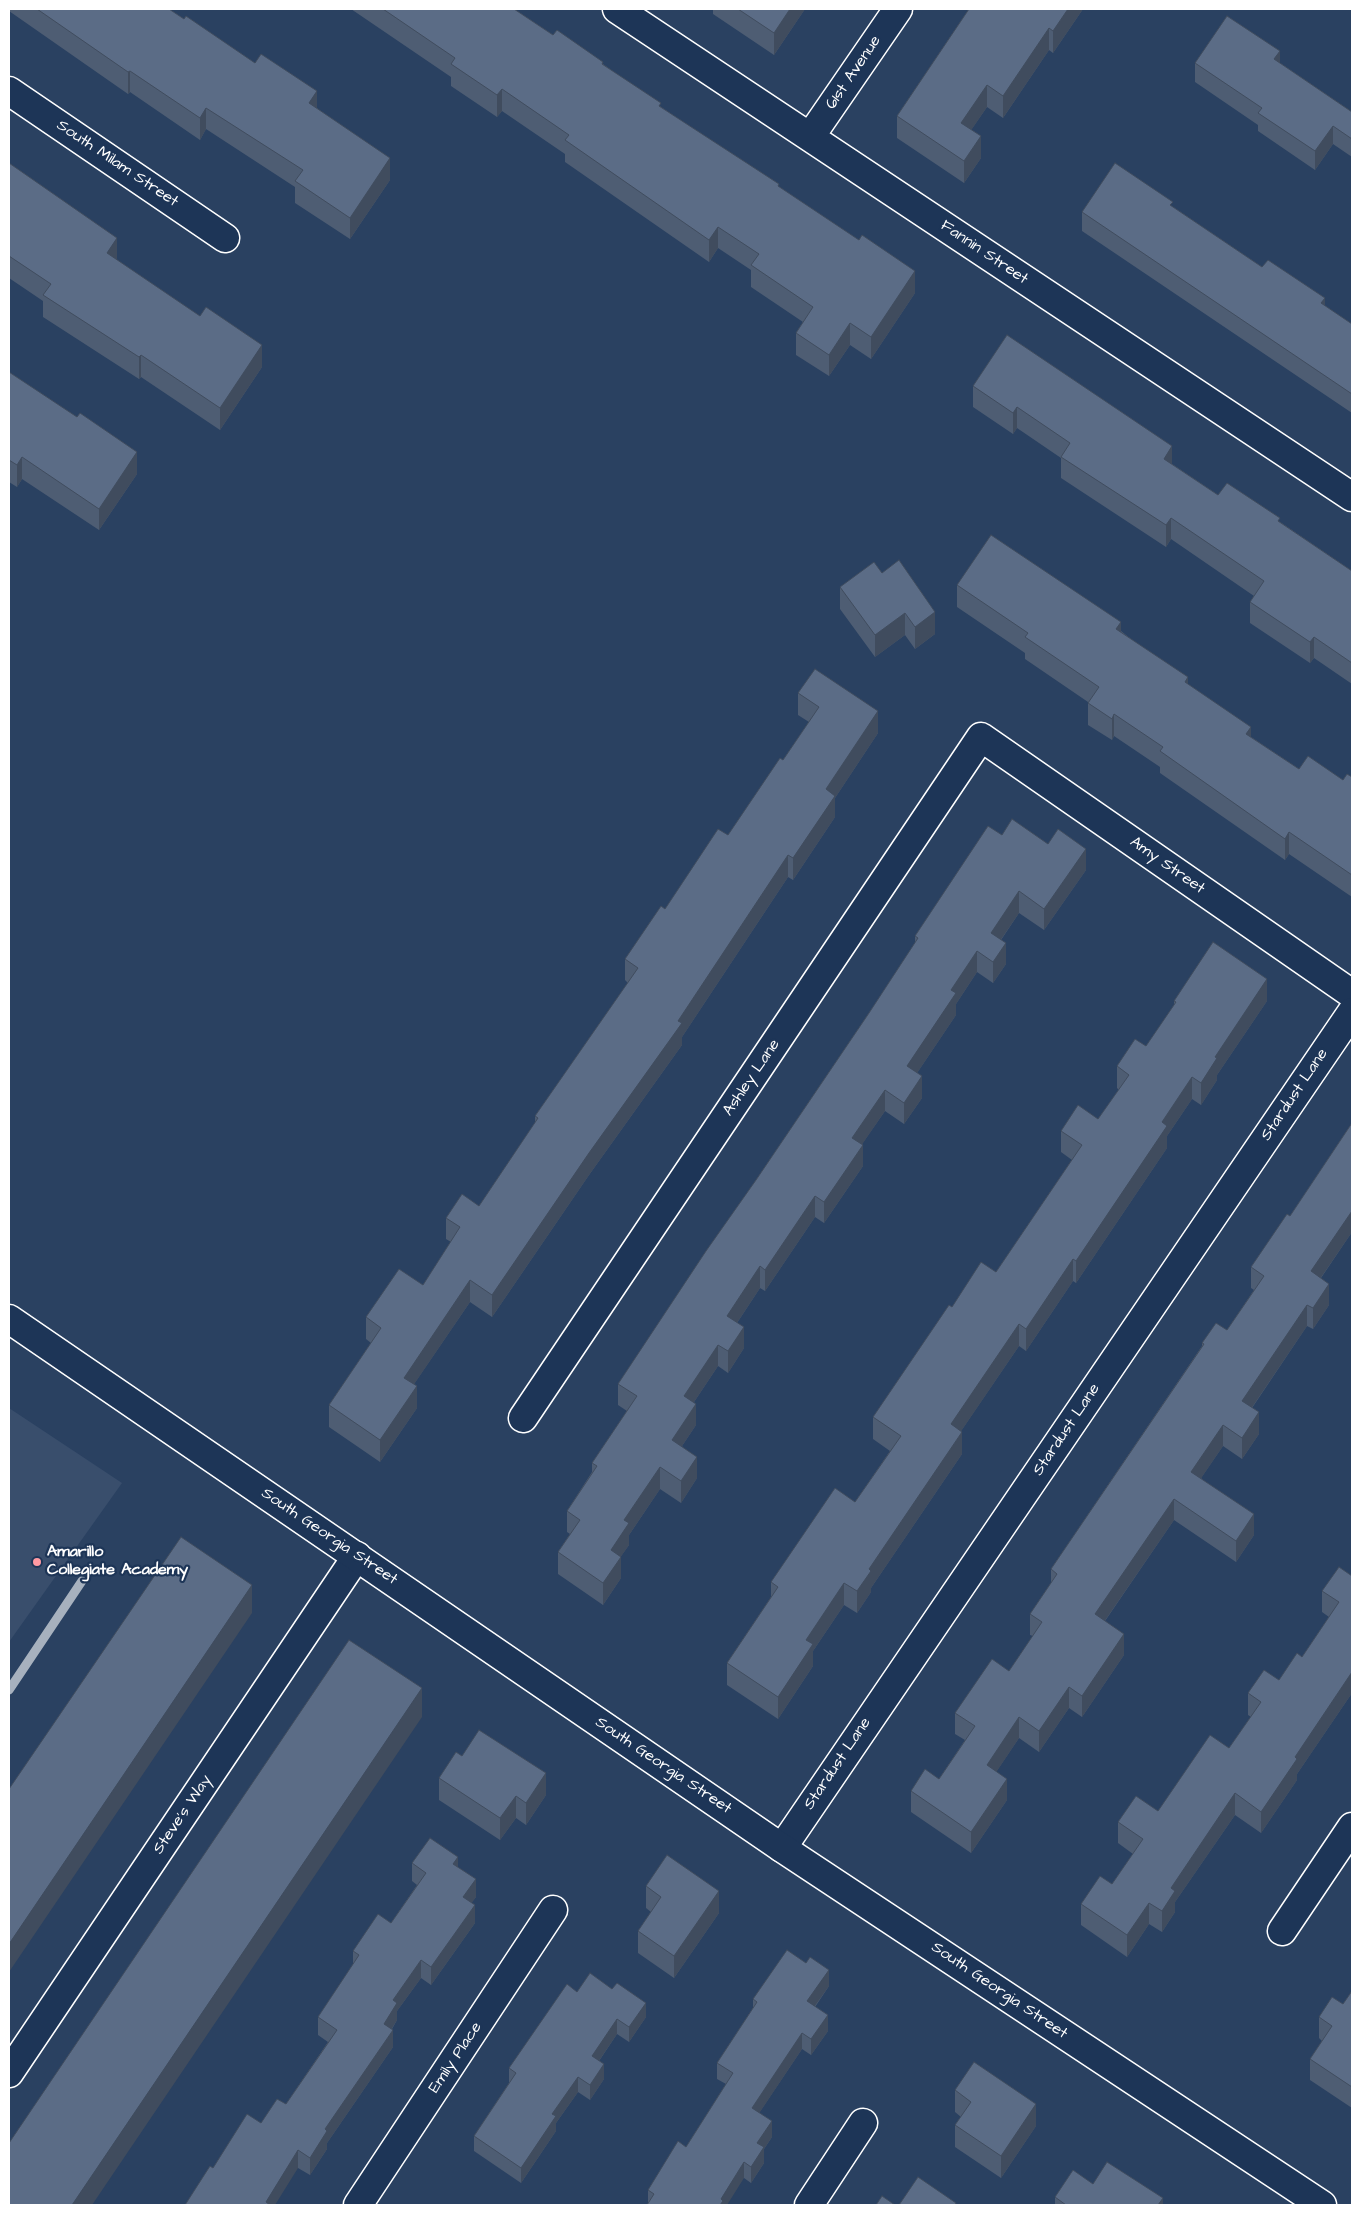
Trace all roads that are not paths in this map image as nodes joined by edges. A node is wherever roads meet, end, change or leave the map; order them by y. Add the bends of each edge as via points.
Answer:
1 (616, 9) edge
2 (898, 9) edge
3 (9, 91) edge
4 (810, 137) junction
5 (225, 238) dead end
6 (1352, 497) edge
7 (981, 737) joint
8 (1352, 994) edge
9 (1352, 1012) edge
10 (9, 1318) edge
11 (523, 1418) dead end
12 (357, 1556) junction
13 (1352, 1827) edge
14 (782, 1848) junction
15 (553, 1910) dead end
16 (1282, 1931) dead end
17 (9, 2073) edge
18 (863, 2123) dead end
19 (358, 2205) edge
20 (809, 2205) edge
21 (1322, 2205) edge

1 - 4 street, Fannin Street
2 - 4 street, 61st Avenue
3 - 5 street, South Milam Street
4 - 6 street, Fannin Street
7 - 8 street, Amy Street
7 - 11 street, Ashley Lane
9 - 14 street, Stardust Lane
10 - 12 street, South Georgia Street
12 - 14 street, South Georgia Street
12 - 17 street, Steve's Way
13 - 16 street
14 - 21 street, South Georgia Street
15 - 19 street, Emily Place
18 - 20 street

